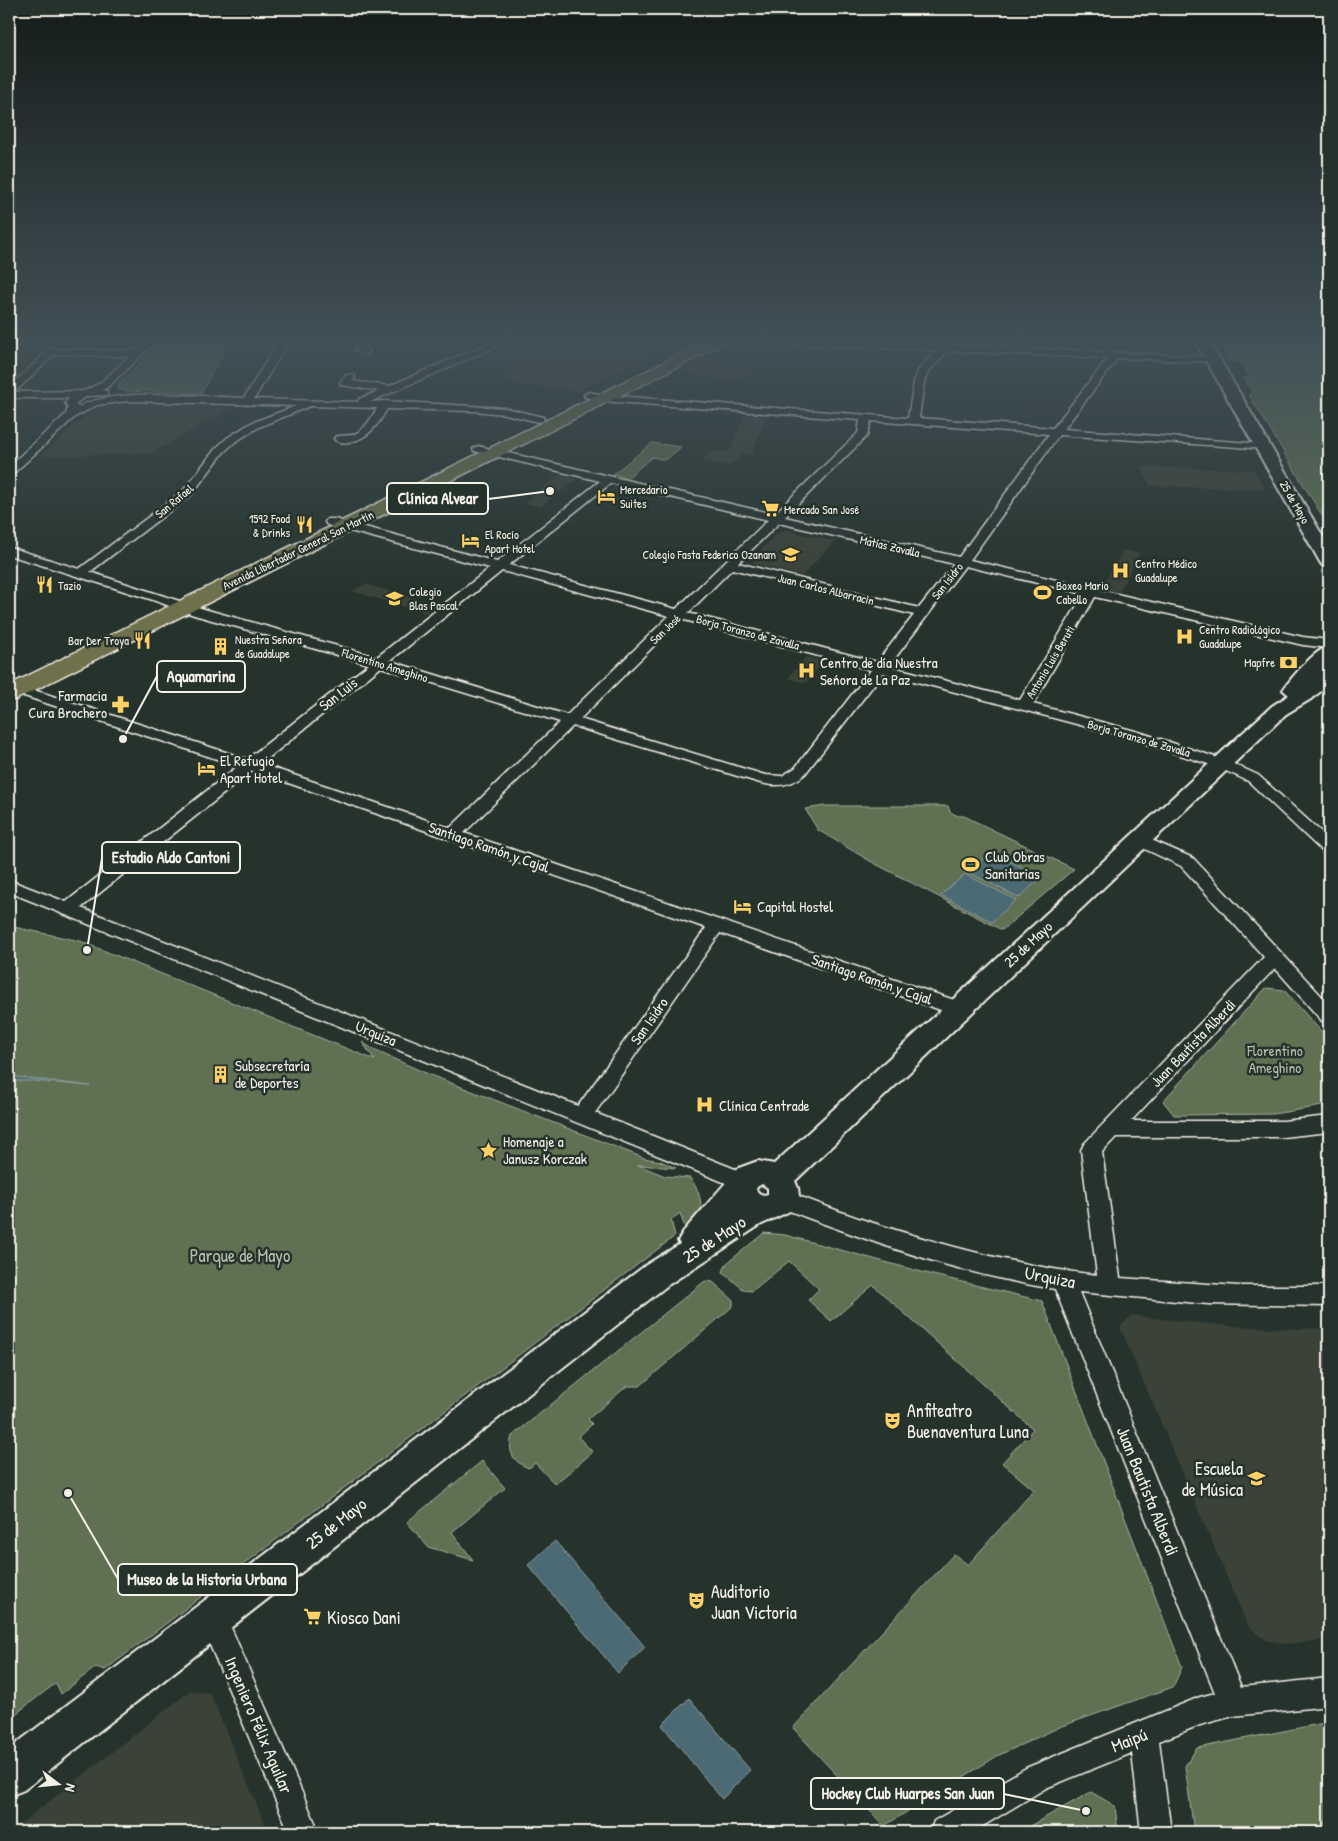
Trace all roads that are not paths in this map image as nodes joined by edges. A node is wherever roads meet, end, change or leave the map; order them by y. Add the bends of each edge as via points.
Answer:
1 (55, 425) edge
2 (256, 425) edge
3 (372, 425) edge
4 (530, 425) edge
5 (539, 425) edge
6 (865, 425) edge
7 (951, 425) edge
8 (1062, 425) edge
9 (1250, 425) edge
10 (1056, 433) junction
11 (339, 438) dead end
12 (1263, 447) junction
13 (485, 451) junction
14 (16, 452) dead end
15 (31, 452) junction
16 (9, 472) edge
17 (610, 479) junction
18 (777, 520) junction
19 (339, 524) junction
20 (9, 551) edge
21 (1329, 562) edge
22 (961, 563) junction
23 (731, 565) junction
24 (500, 566) junction
25 (81, 573) junction
26 (1091, 593) junction
27 (177, 604) junction
28 (922, 613) junction
29 (680, 614) junction
30 (1326, 660) edge
31 (378, 662) junction
32 (880, 668) junction
33 (11, 687) edge
34 (1024, 706) junction
35 (570, 721) junction
36 (1222, 764) junction
37 (249, 765) junction
38 (762, 779) joint
39 (1322, 834) edge
40 (453, 835) junction
41 (1140, 840) junction
42 (1329, 848) edge
43 (9, 886) edge
44 (67, 910) junction
45 (716, 925) junction
46 (1275, 957) junction
47 (959, 1009) junction
48 (1329, 1016) edge
49 (582, 1116) junction
50 (1329, 1124) edge
51 (1111, 1129) junction
52 (741, 1184) junction
53 (775, 1195) junction
54 (664, 1272) junction
55 (1062, 1279) junction
56 (1110, 1286) junction
57 (1329, 1296) edge
58 (213, 1619) junction
59 (1329, 1692) edge
60 (1233, 1702) junction
61 (1144, 1734) junction
62 (9, 1776) edge
63 (304, 1832) edge
64 (945, 1832) edge
65 (1156, 1832) edge

1 - 15 street
2 - 25 street, San Rafael via 220,450 187,493
3 - 11 street via 353,439
4 - 13 main road, Avenida Libertador General San Martín
5 - 13 main road, Avenida Libertador General San Martín
6 - 18 street, San José via 863,434
7 - 10 street
8 - 10 street, San Isidro
9 - 12 street, 25 de Mayo
10 - 12 street
10 - 22 street, San Isidro
12 - 21 street, 25 de Mayo
13 - 17 street, Matías Zavalla
13 - 19 main road, Avenida Libertador General San Martín
14 - 15 street
15 - 16 street
17 - 18 street, Matías Zavalla
17 - 24 street, San Luis
18 - 22 street, Matías Zavalla
18 - 23 street, San José
19 - 24 street, Borja Toranzo de Zavalla
19 - 27 main road, Avenida Libertador General San Martín
20 - 25 street, Florentino Ameghino
22 - 26 street, Matías Zavalla
22 - 28 street, San Isidro
23 - 28 street, Juan Carlos Albarracìn
23 - 29 street, San José
24 - 29 street, Borja Toranzo de Zavalla
24 - 31 street, San Luis
25 - 27 street, Florentino Ameghino
26 - 30 street, Matías Zavalla via 1303,641
26 - 34 street, Antonio Luis Beruti
27 - 31 street, Florentino Ameghino
27 - 33 main road, Avenida Libertador General San Martín
28 - 32 street, San Isidro
29 - 32 street, Borja Toranzo de Zavalla
29 - 35 street, San José
30 - 36 street, 25 de Mayo via 1304,695 1279,710
31 - 35 street, Florentino Ameghino
31 - 37 street, San Luis
32 - 34 street, Borja Toranzo de Zavalla
32 - 38 street, San Isidro via 795,776 779,781
33 - 37 street, Santiago Ramón y Cajal
34 - 36 street, Borja Toranzo de Zavalla via 1134,735
35 - 38 street, Florentino Ameghino
35 - 40 street, San José
36 - 39 street, Borja Toranzo de Zavalla via 1261,783
36 - 41 street, 25 de Mayo
37 - 40 street, Santiago Ramón y Cajal
37 - 44 street, San Luis
39 - 42 street, Borja Toranzo de Zavalla
40 - 45 street, Santiago Ramón y Cajal
41 - 46 street via 1187,862
41 - 47 street, 25 de Mayo
43 - 44 street, Urquiza
44 - 49 street, Urquiza
45 - 47 street, Santiago Ramón y Cajal
45 - 49 street, San Isidro
46 - 48 street
46 - 51 street, Juan Bautista Alberdi
47 - 53 street, 25 de Mayo
49 - 52 street, Urquiza
50 - 51 street via 1283,1129
51 - 56 street, Juan Bautista Alberdi via 1091,1150
52 - 53 street via 744,1200 750,1205
52 - 54 street, 25 de Mayo via 710,1224
53 - 54 street, 25 de Mayo
53 - 55 street, Urquiza via 842,1222 918,1245 995,1266
54 - 58 street, 25 de Mayo
55 - 56 street, Urquiza
55 - 60 street, Juan Bautista Alberdi
56 - 57 street, Urquiza via 1254,1296
58 - 62 street, 25 de Mayo
58 - 63 street, Ingeniero Félix Aguilar
59 - 60 street, Maipú
60 - 61 street, Maipú via 1200,1711
61 - 64 street, Maipú via 1036,1778
61 - 65 street

